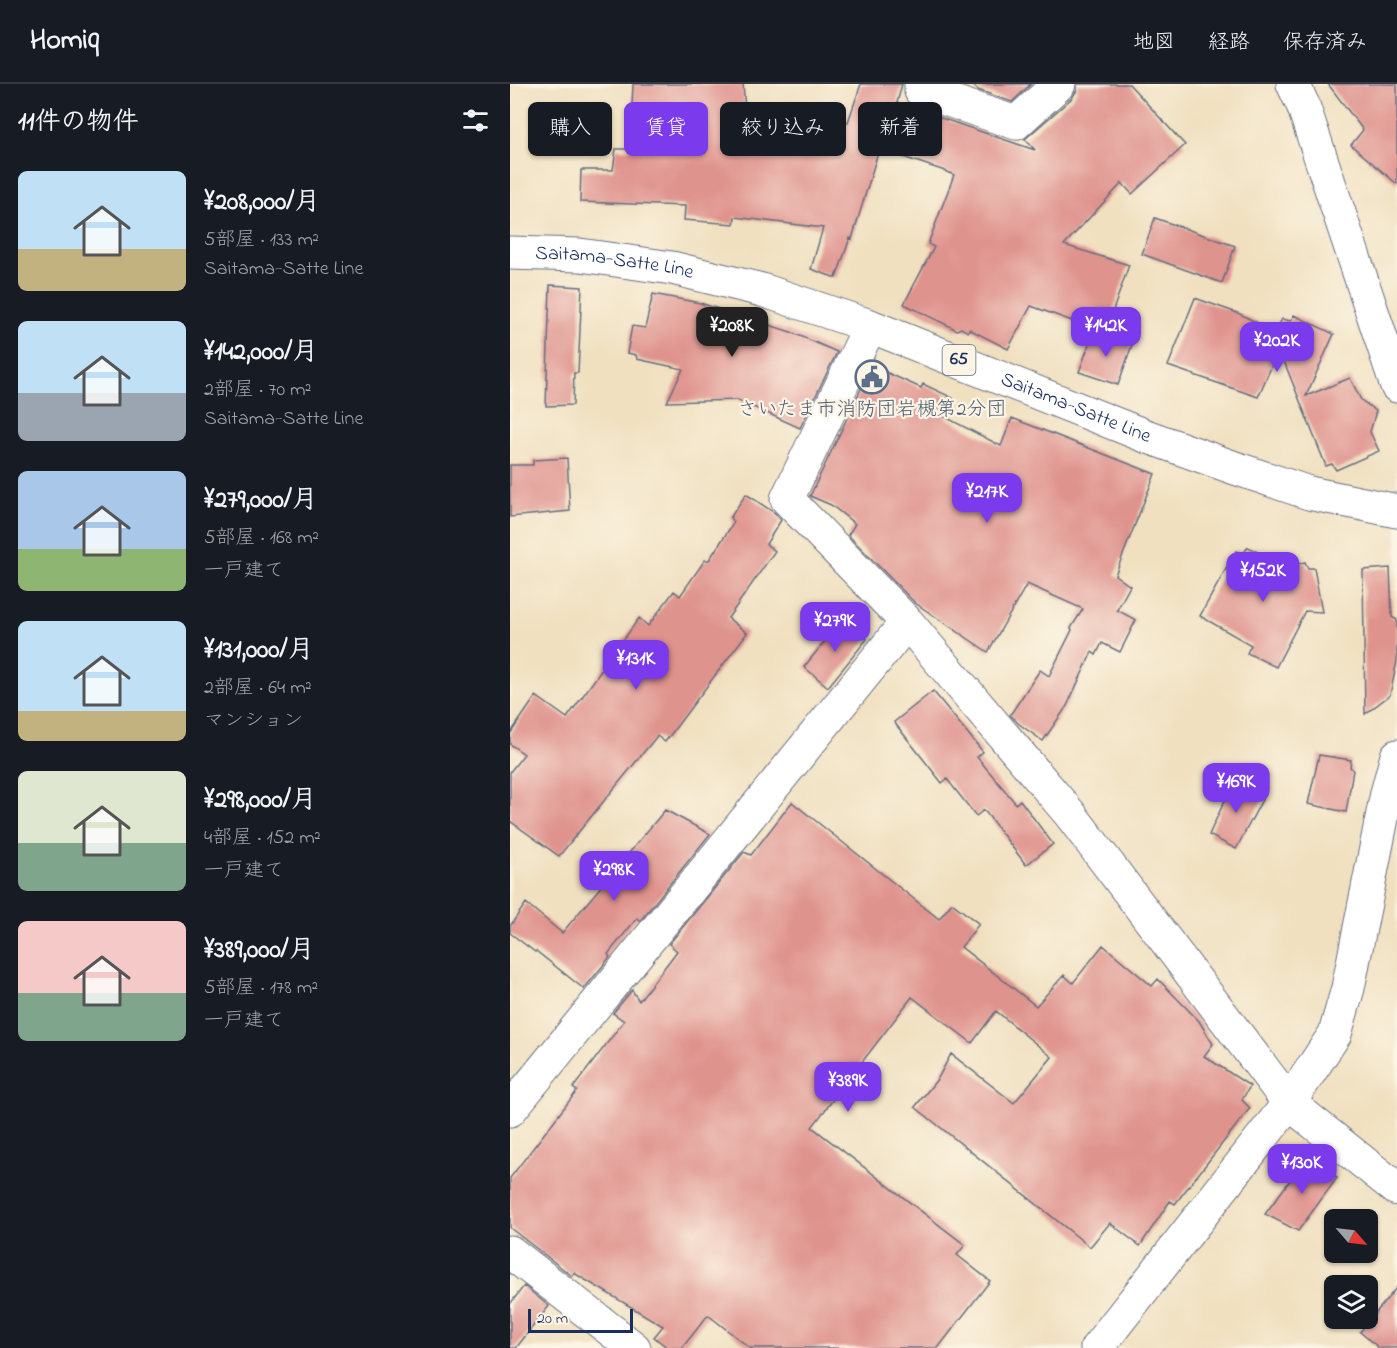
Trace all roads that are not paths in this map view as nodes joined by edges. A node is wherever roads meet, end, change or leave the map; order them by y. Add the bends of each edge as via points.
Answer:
1 (921, 84) edge
2 (1059, 84) edge
3 (1293, 84) edge
4 (510, 253) edge
5 (870, 326) junction
6 (1397, 386) edge
7 (1397, 511) edge
8 (906, 622) junction
9 (1397, 756) edge
10 (1289, 1103) junction
11 (510, 1110) edge
12 (1397, 1189) edge
13 (510, 1252) edge
14 (634, 1348) edge
15 (1096, 1348) edge

1 - 2 street via 921,91 1017,123
3 - 6 street
4 - 5 street, Saitama-Satte Line / 65 via 580,255 672,268 762,290
5 - 7 street, Saitama-Satte Line / 65 via 1232,467 1309,493
5 - 8 street via 786,499
8 - 10 street via 1070,814
8 - 11 street
9 - 10 street via 1335,1034
10 - 12 street
10 - 15 street
13 - 14 street

